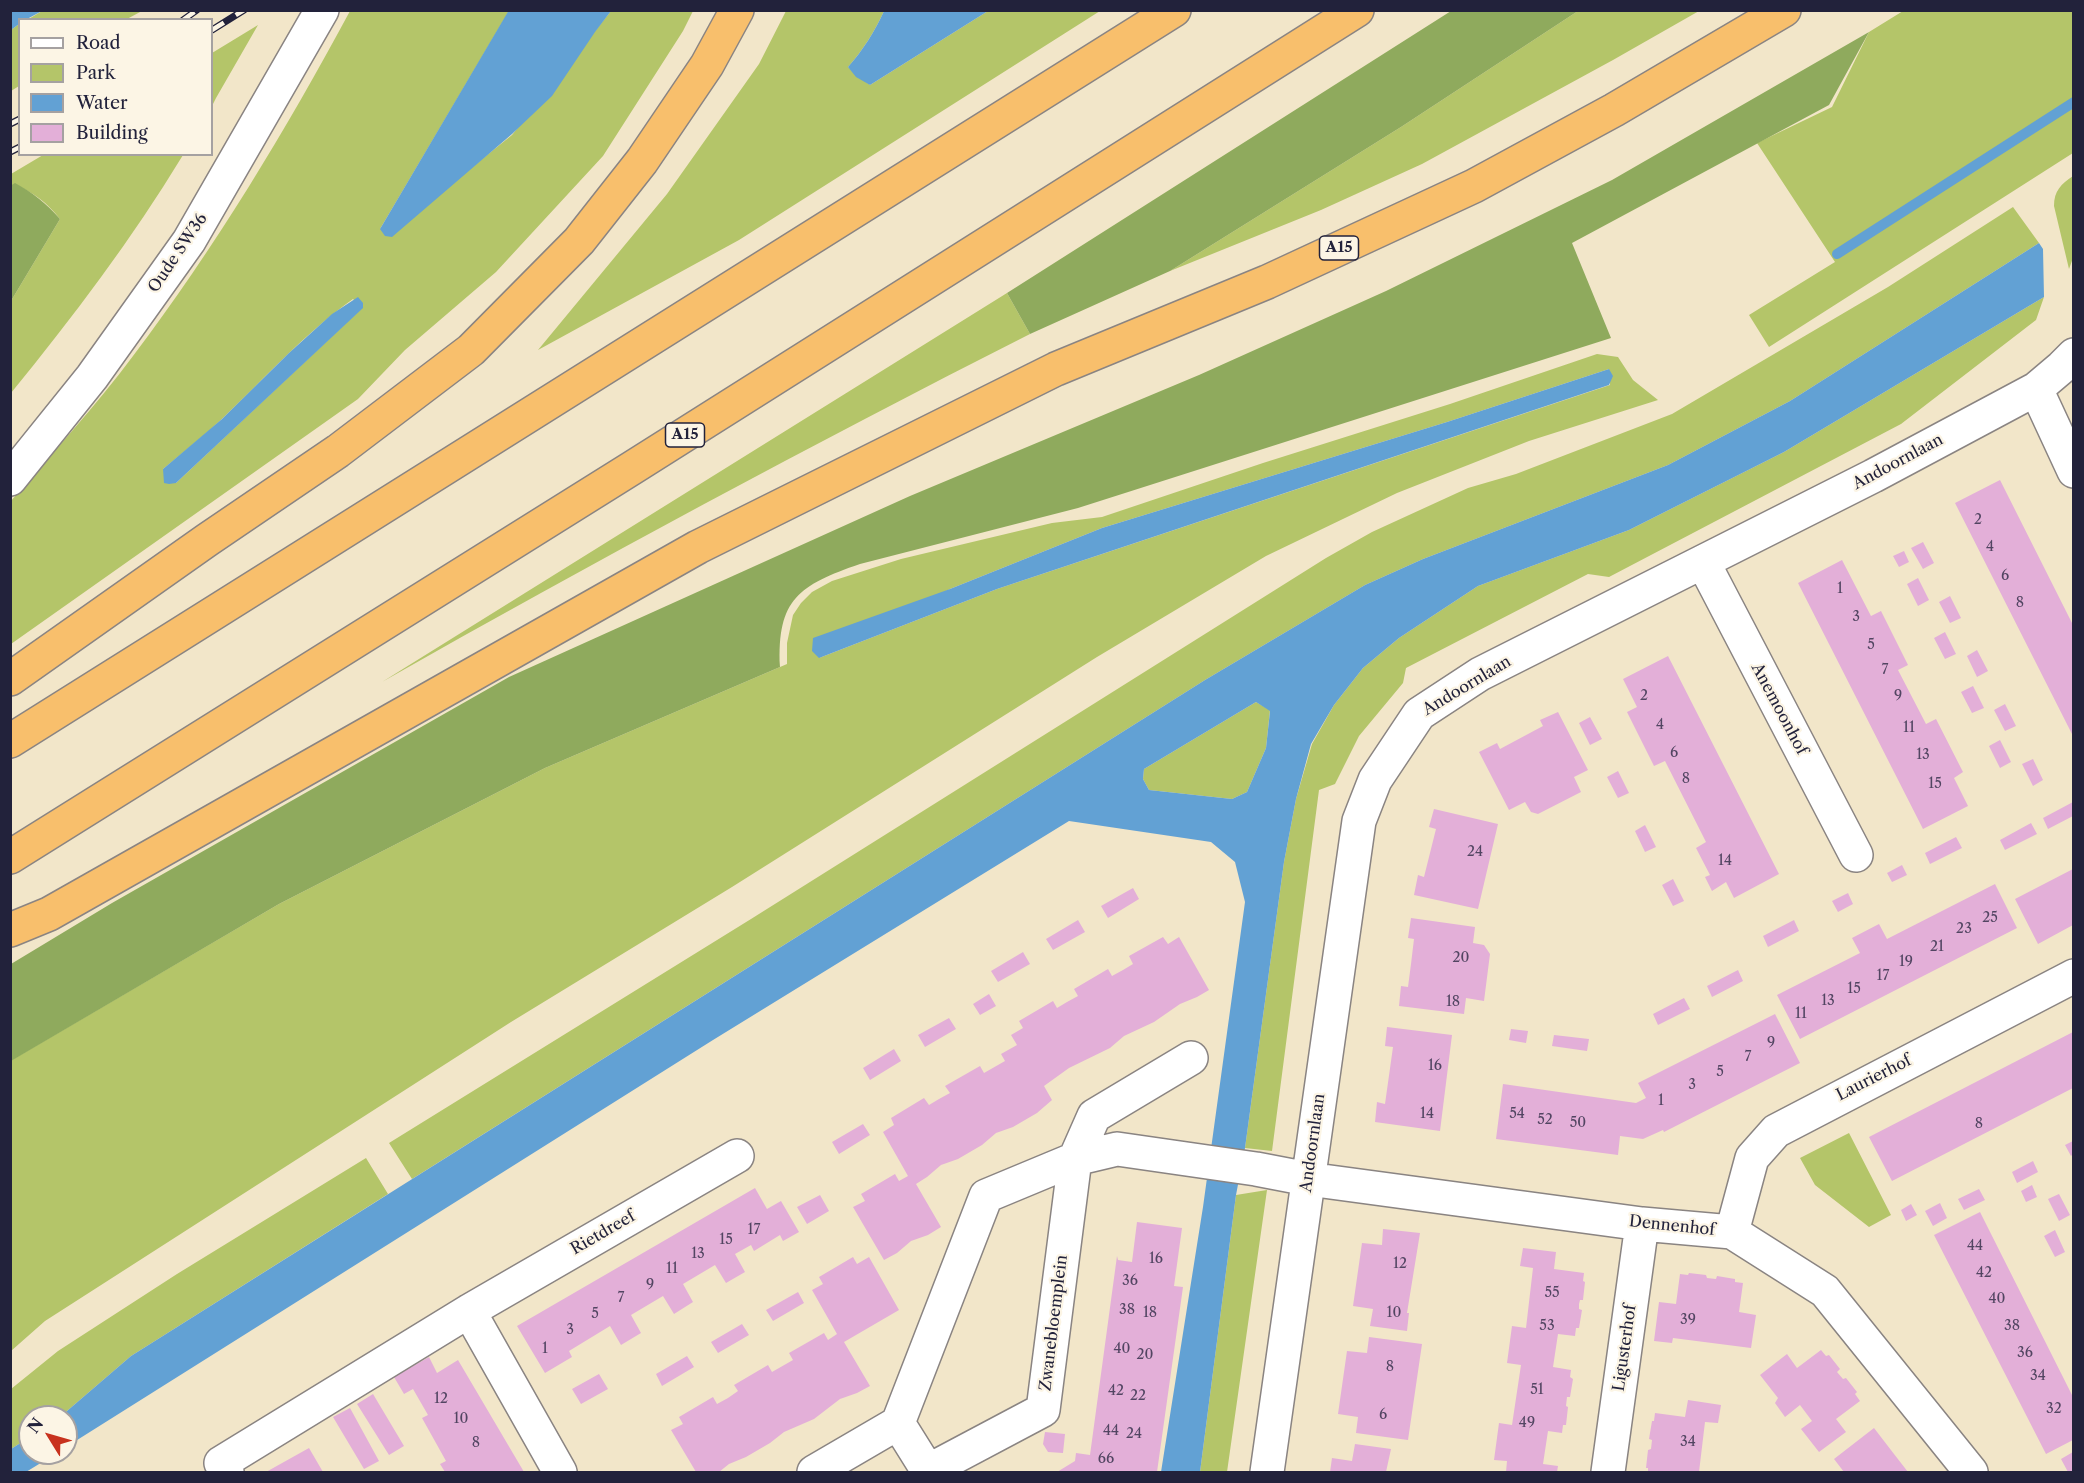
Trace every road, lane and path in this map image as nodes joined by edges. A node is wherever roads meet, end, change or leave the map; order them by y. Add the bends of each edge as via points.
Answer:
1 (322, 10) edge
2 (737, 10) edge
3 (1174, 10) edge
4 (1357, 10) edge
5 (1784, 10) edge
6 (2073, 355) edge
7 (2036, 389) junction
8 (2073, 471) edge
9 (10, 479) edge
10 (1703, 562) junction
11 (10, 678) edge
12 (10, 741) edge
13 (1856, 855) dead end
14 (10, 857) edge
15 (10, 930) edge
16 (2073, 976) edge
17 (1191, 1058) dead end
18 (737, 1156) dead end
19 (1075, 1159) junction
20 (1308, 1179) junction
21 (1642, 1224) junction
22 (1732, 1232) junction
23 (469, 1311) junction
24 (898, 1423) junction
25 (224, 1468) edge
26 (560, 1473) edge
27 (814, 1473) edge
28 (1267, 1473) edge
29 (1608, 1473) edge
30 (1971, 1473) edge

1 - 9 street, Oude SW36 via 189,241 92,377
2 - 11 highway via 707,65 642,161 571,250 471,350 338,450
3 - 12 highway
4 - 14 highway, A15
5 - 15 highway, A15 via 1614,110 1474,186 1267,282 1056,369 698,547 49,914
6 - 7 street, Andoornlaan
7 - 8 street
7 - 10 street, Andoornlaan
10 - 13 street, Anemoonhof
10 - 20 street, Andoornlaan via 1480,674 1419,714 1375,780 1359,821
16 - 22 street, Laurierhof via 1776,1131 1752,1158
17 - 19 street, Zwanebloemplein via 1094,1116
18 - 23 street, Rietdreef
19 - 20 street via 1117,1149
19 - 24 street via 986,1196
19 - 24 street, Zwanebloemplein via 1043,1410 928,1471
20 - 21 street, Dennenhof
20 - 28 street, Andoornlaan
21 - 22 street, Dennenhof
21 - 29 street, Ligusterhof
22 - 30 street, Dennenhof via 1825,1291
23 - 25 street, Rietdreef
23 - 26 street
24 - 27 street

